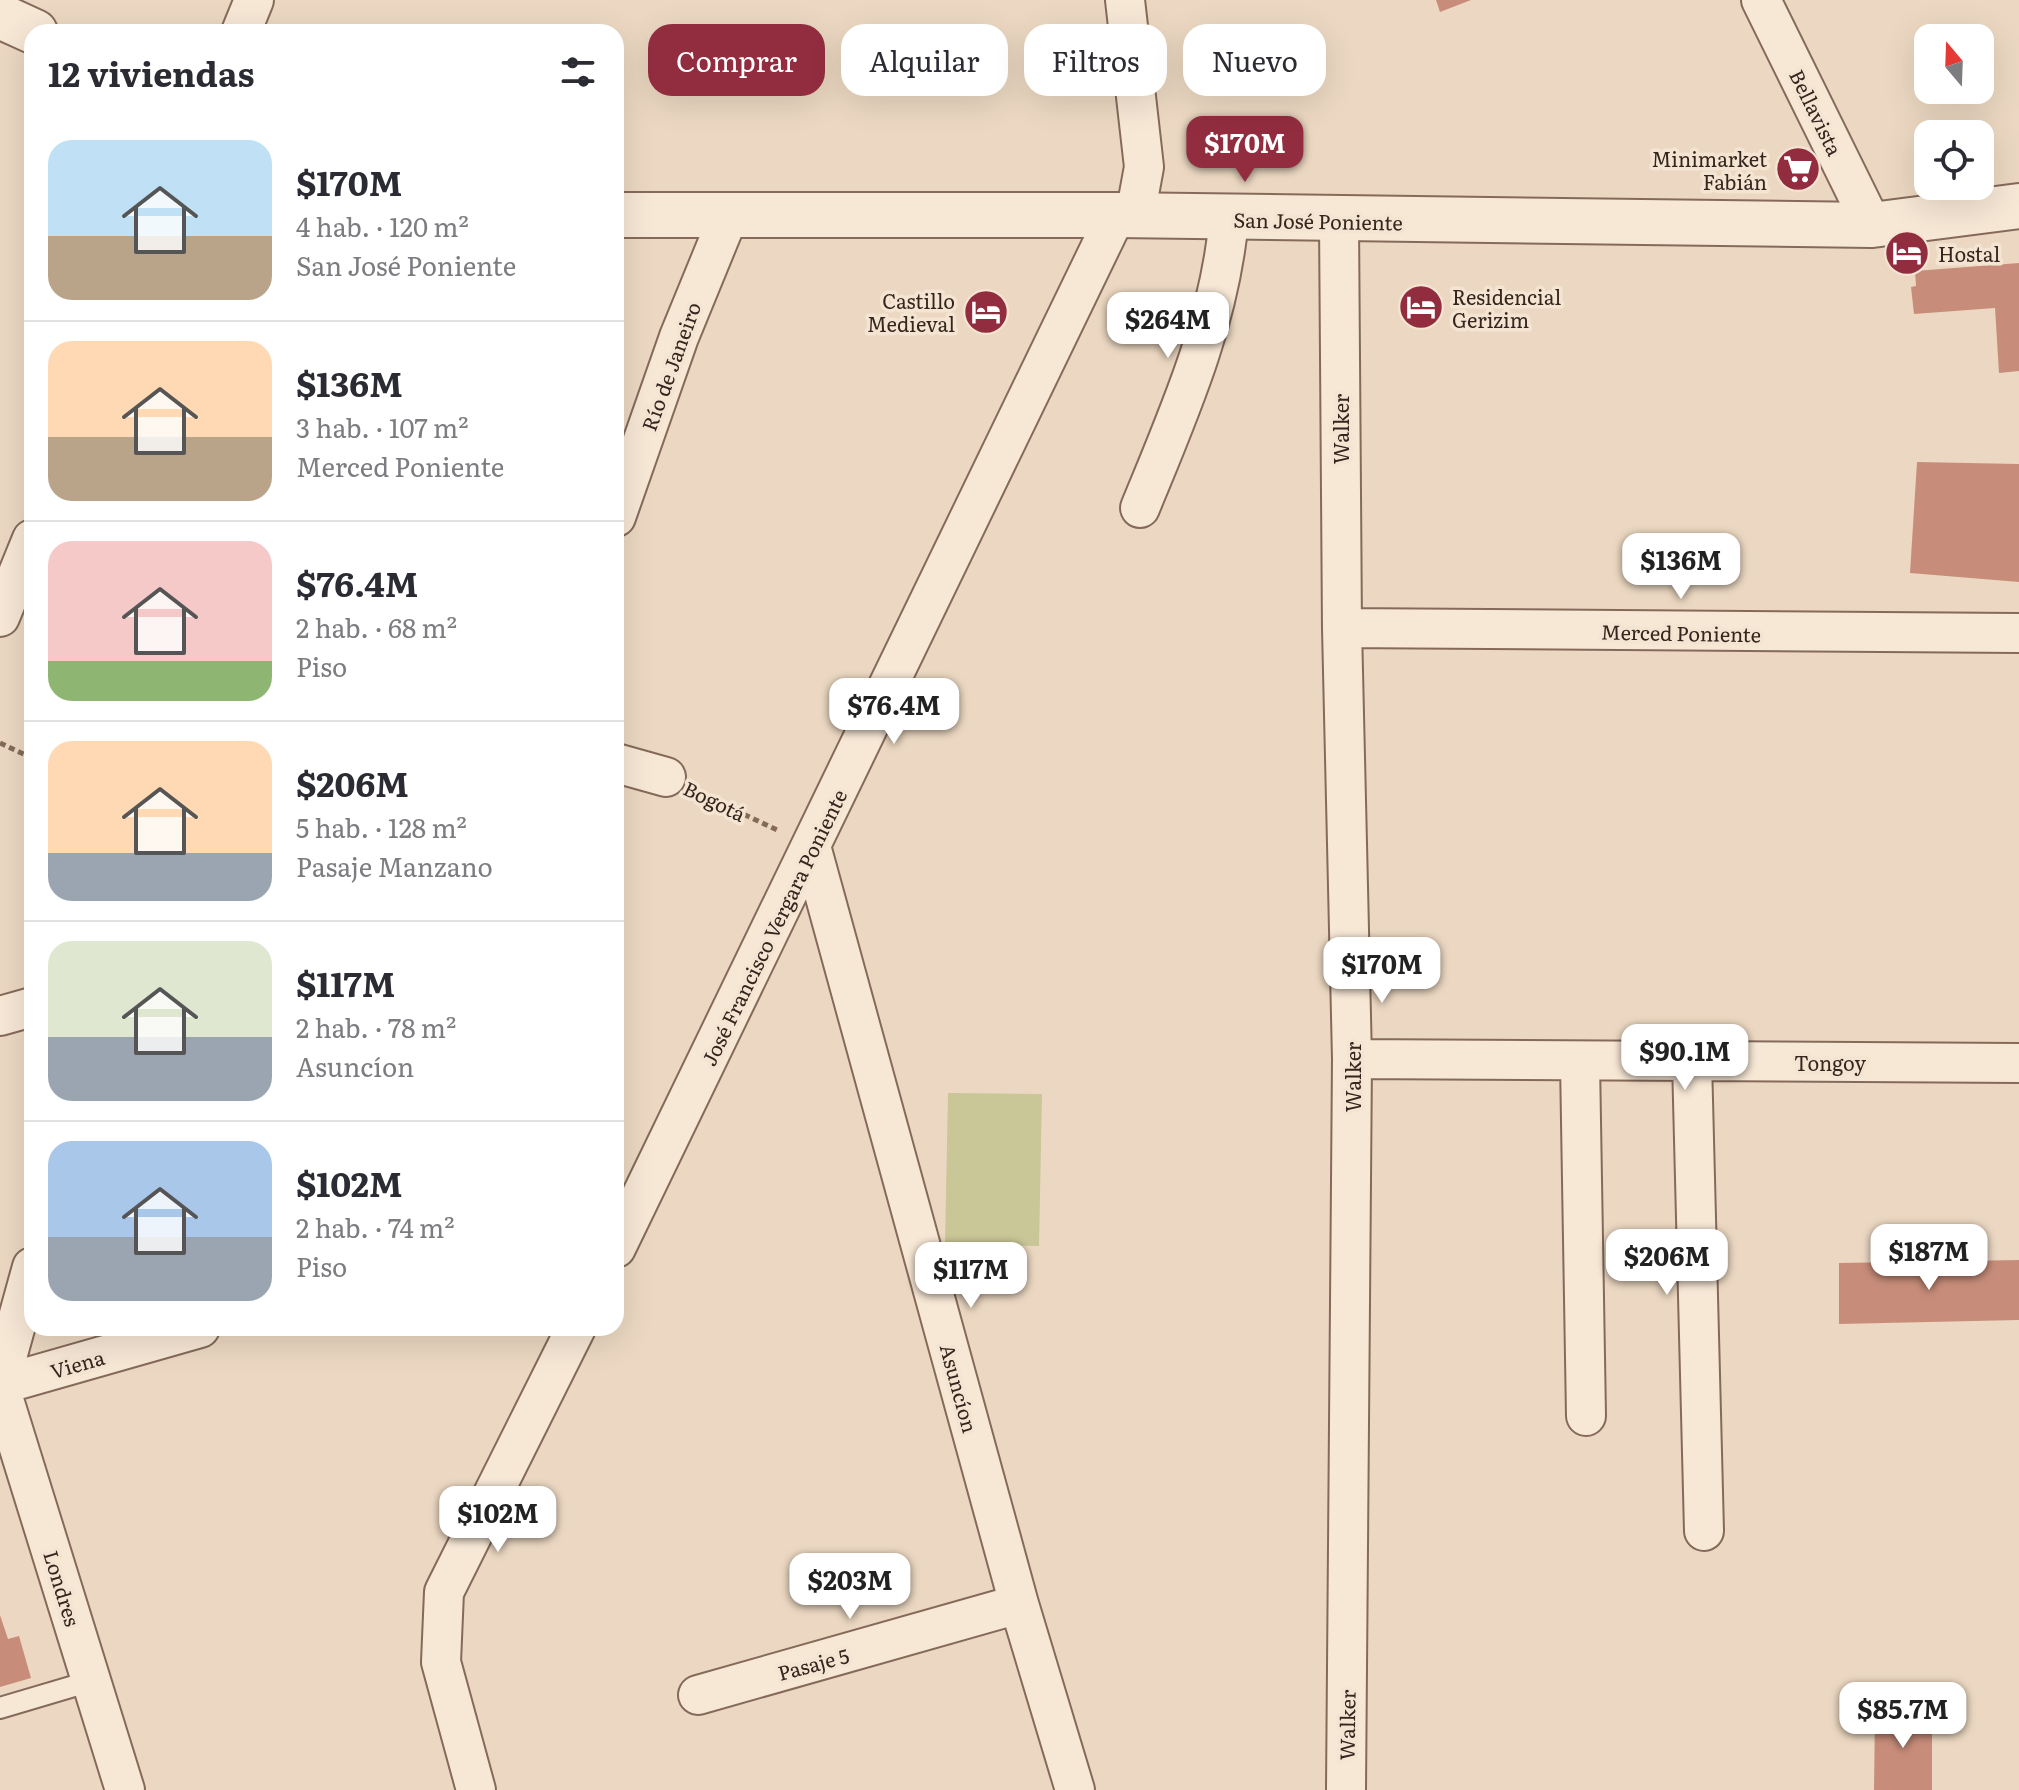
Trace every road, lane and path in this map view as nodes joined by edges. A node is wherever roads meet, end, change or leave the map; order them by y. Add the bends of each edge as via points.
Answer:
1 (254, 0) edge
2 (1125, 0) edge
3 (1761, 0) edge
4 (0, 16) edge
5 (244, 24) edge
6 (24, 27) edge
7 (2019, 206) edge
8 (624, 215) edge
9 (729, 215) junction
10 (1126, 216) junction
11 (1229, 218) junction
12 (1339, 221) junction
13 (1872, 225) junction
14 (624, 494) edge
15 (1140, 508) dead end
16 (24, 558) edge
17 (0, 617) edge
18 (1342, 628) junction
19 (2019, 633) edge
20 (0, 743) edge
21 (24, 754) edge
22 (624, 765) edge
23 (666, 777) joint
24 (811, 846) junction
25 (24, 1009) edge
26 (0, 1016) edge
27 (1352, 1059) junction
28 (1692, 1061) junction
29 (1580, 1062) junction
30 (2019, 1063) edge
31 (627, 1208) edge
32 (24, 1296) edge
33 (172, 1336) edge
34 (572, 1336) edge
35 (0, 1385) edge
36 (1586, 1416) dead end
37 (1704, 1531) dead end
38 (1019, 1604) junction
39 (91, 1681) junction
40 (698, 1695) dead end
41 (0, 1708) edge
42 (125, 1790) edge
43 (476, 1790) edge
44 (1075, 1790) edge
45 (1346, 1790) edge

1 - 5 street
2 - 10 street, José Francisco Vergara Poniente via 1144,167
3 - 13 street, Bellavista
4 - 6 street
7 - 13 street, San José Poniente
8 - 9 street, San José Poniente
9 - 10 street, San José Poniente
9 - 14 street, Río de Janeiro
10 - 11 street, San José Poniente
10 - 24 street, José Francisco Vergara Poniente
11 - 12 street, San José Poniente
11 - 15 street via 1225,260 1196,372
12 - 13 street, San José Poniente
12 - 18 street, Walker
16 - 17 street
18 - 19 street, Merced Poniente
18 - 27 street, Walker
20 - 21 path
22 - 23 street, Bogotá
23 - 24 path, Bogotá
24 - 31 street, José Francisco Vergara Poniente
24 - 38 street, Asuncíon
25 - 26 street
27 - 29 street, Tongoy
27 - 45 street, Walker
28 - 29 street, Tongoy
28 - 30 street, Tongoy
28 - 37 street
29 - 36 street
32 - 35 street
33 - 35 street, Viena
34 - 43 street via 444,1592 441,1662
35 - 39 street, Londres
38 - 40 street, Pasaje 5
38 - 44 street, Asuncíon
39 - 41 lane
39 - 42 street, Londres

